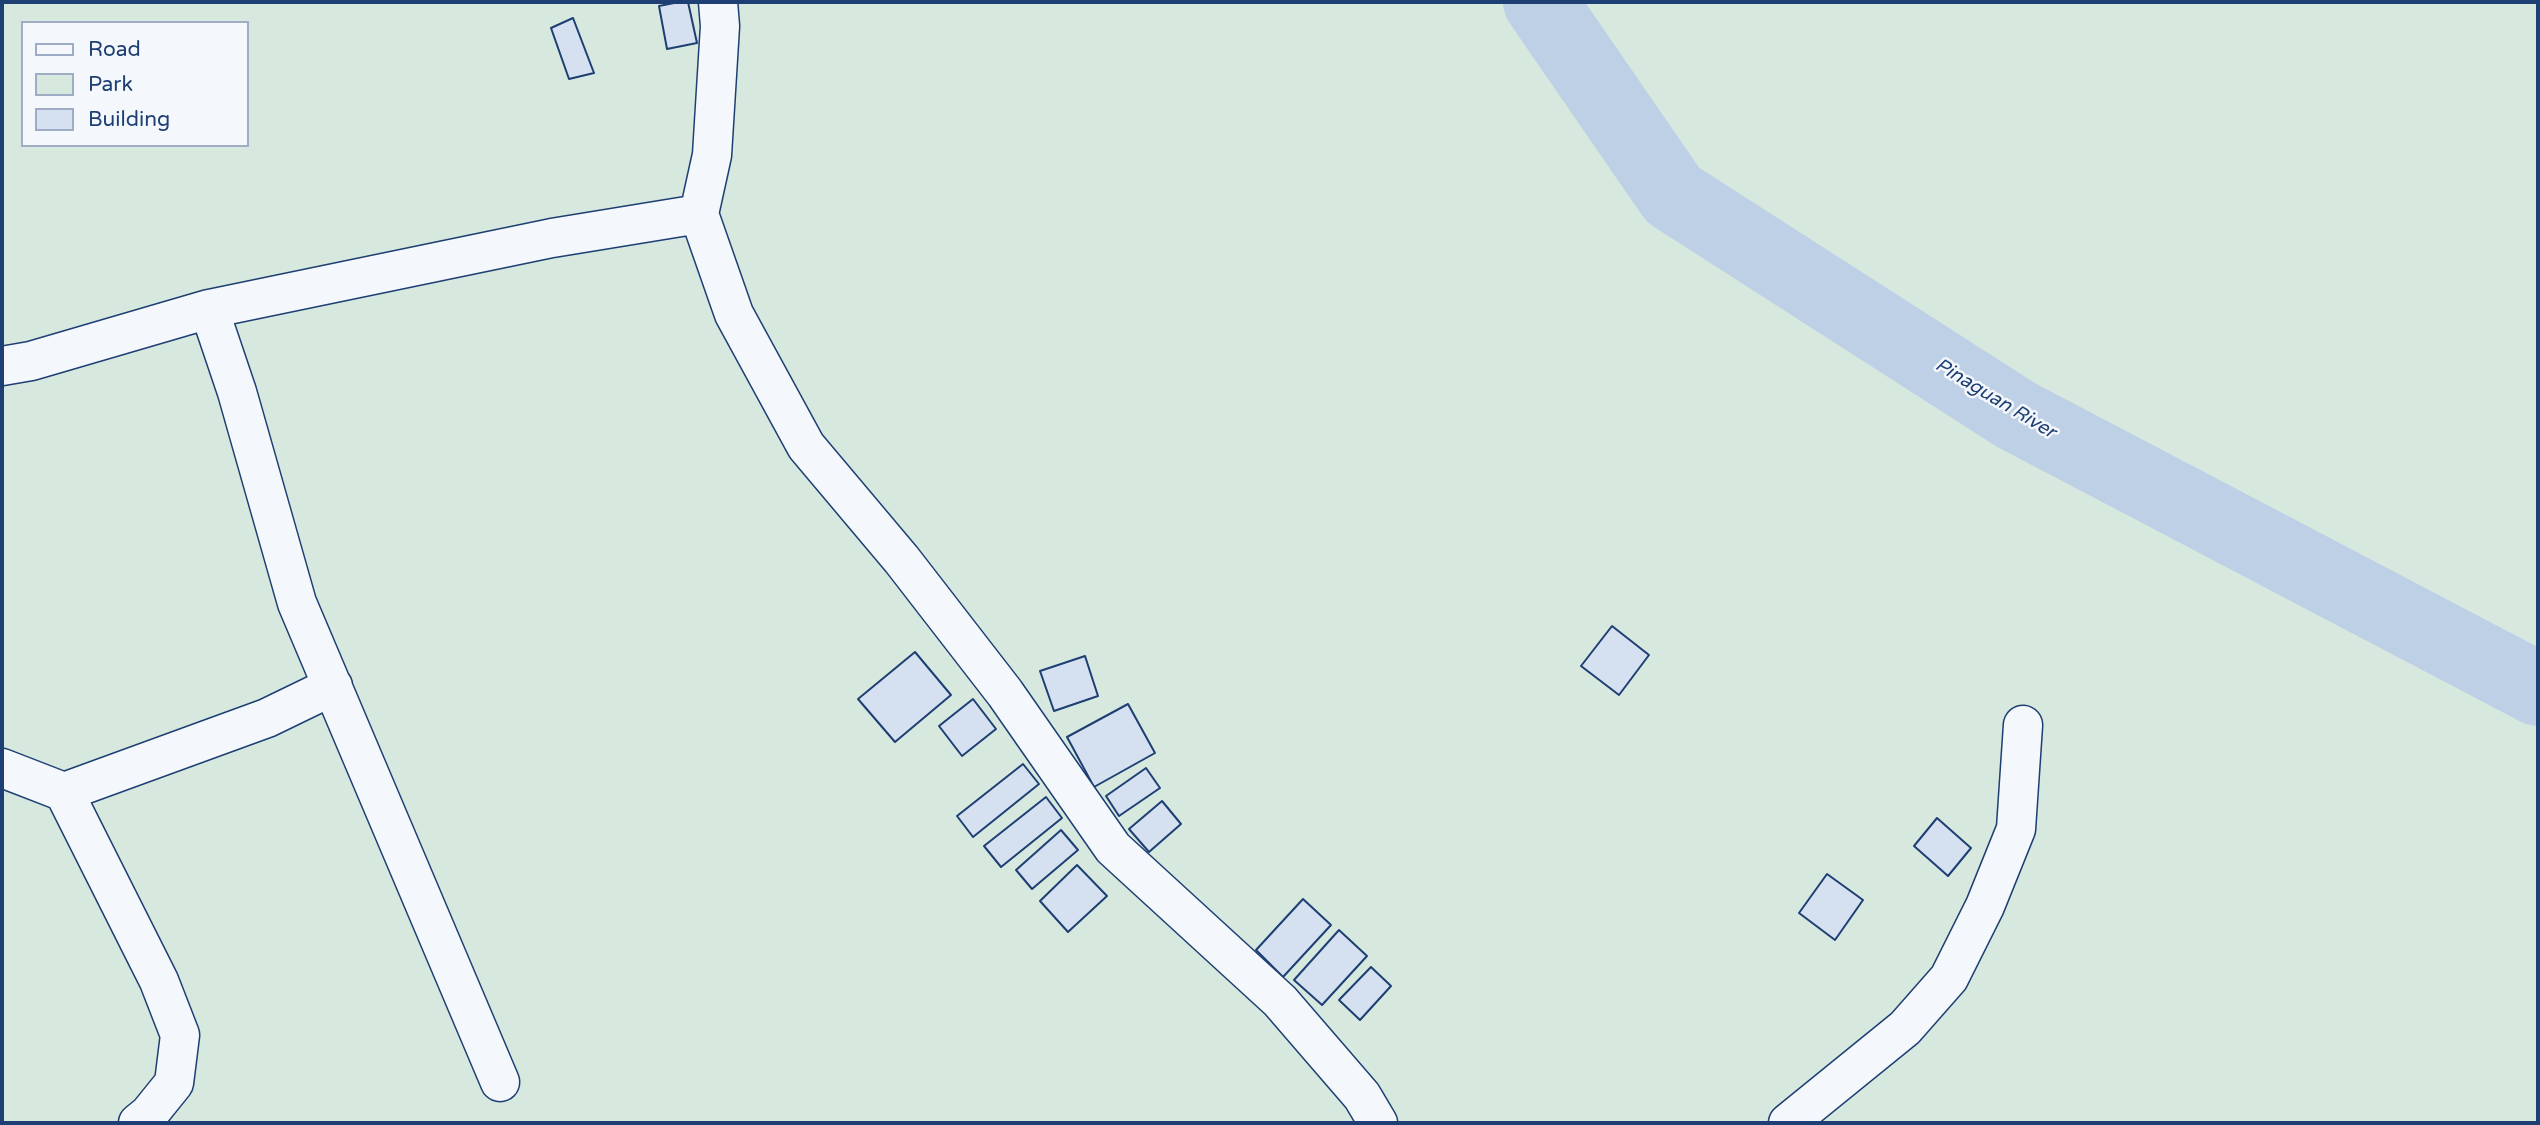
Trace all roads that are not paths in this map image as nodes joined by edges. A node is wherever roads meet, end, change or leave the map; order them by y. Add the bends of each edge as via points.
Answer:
1 (718, 2) edge
2 (699, 214) junction
3 (209, 309) junction
4 (2, 366) edge
5 (333, 686) junction
6 (2024, 725) dead end
7 (2, 768) edge
8 (64, 792) junction
9 (500, 1082) dead end
10 (138, 1123) edge
11 (1378, 1123) edge
12 (1788, 1123) edge

1 - 2 street via 712,155
2 - 3 street via 552,238
2 - 11 street via 734,314 806,446 1005,693 1112,848 1280,1001 1362,1096
3 - 4 street
3 - 5 street via 297,603
5 - 8 street via 267,718
5 - 9 street
6 - 12 street via 2016,829 1949,978 1905,1028
7 - 8 street
8 - 10 street via 159,981 180,1035 174,1083

